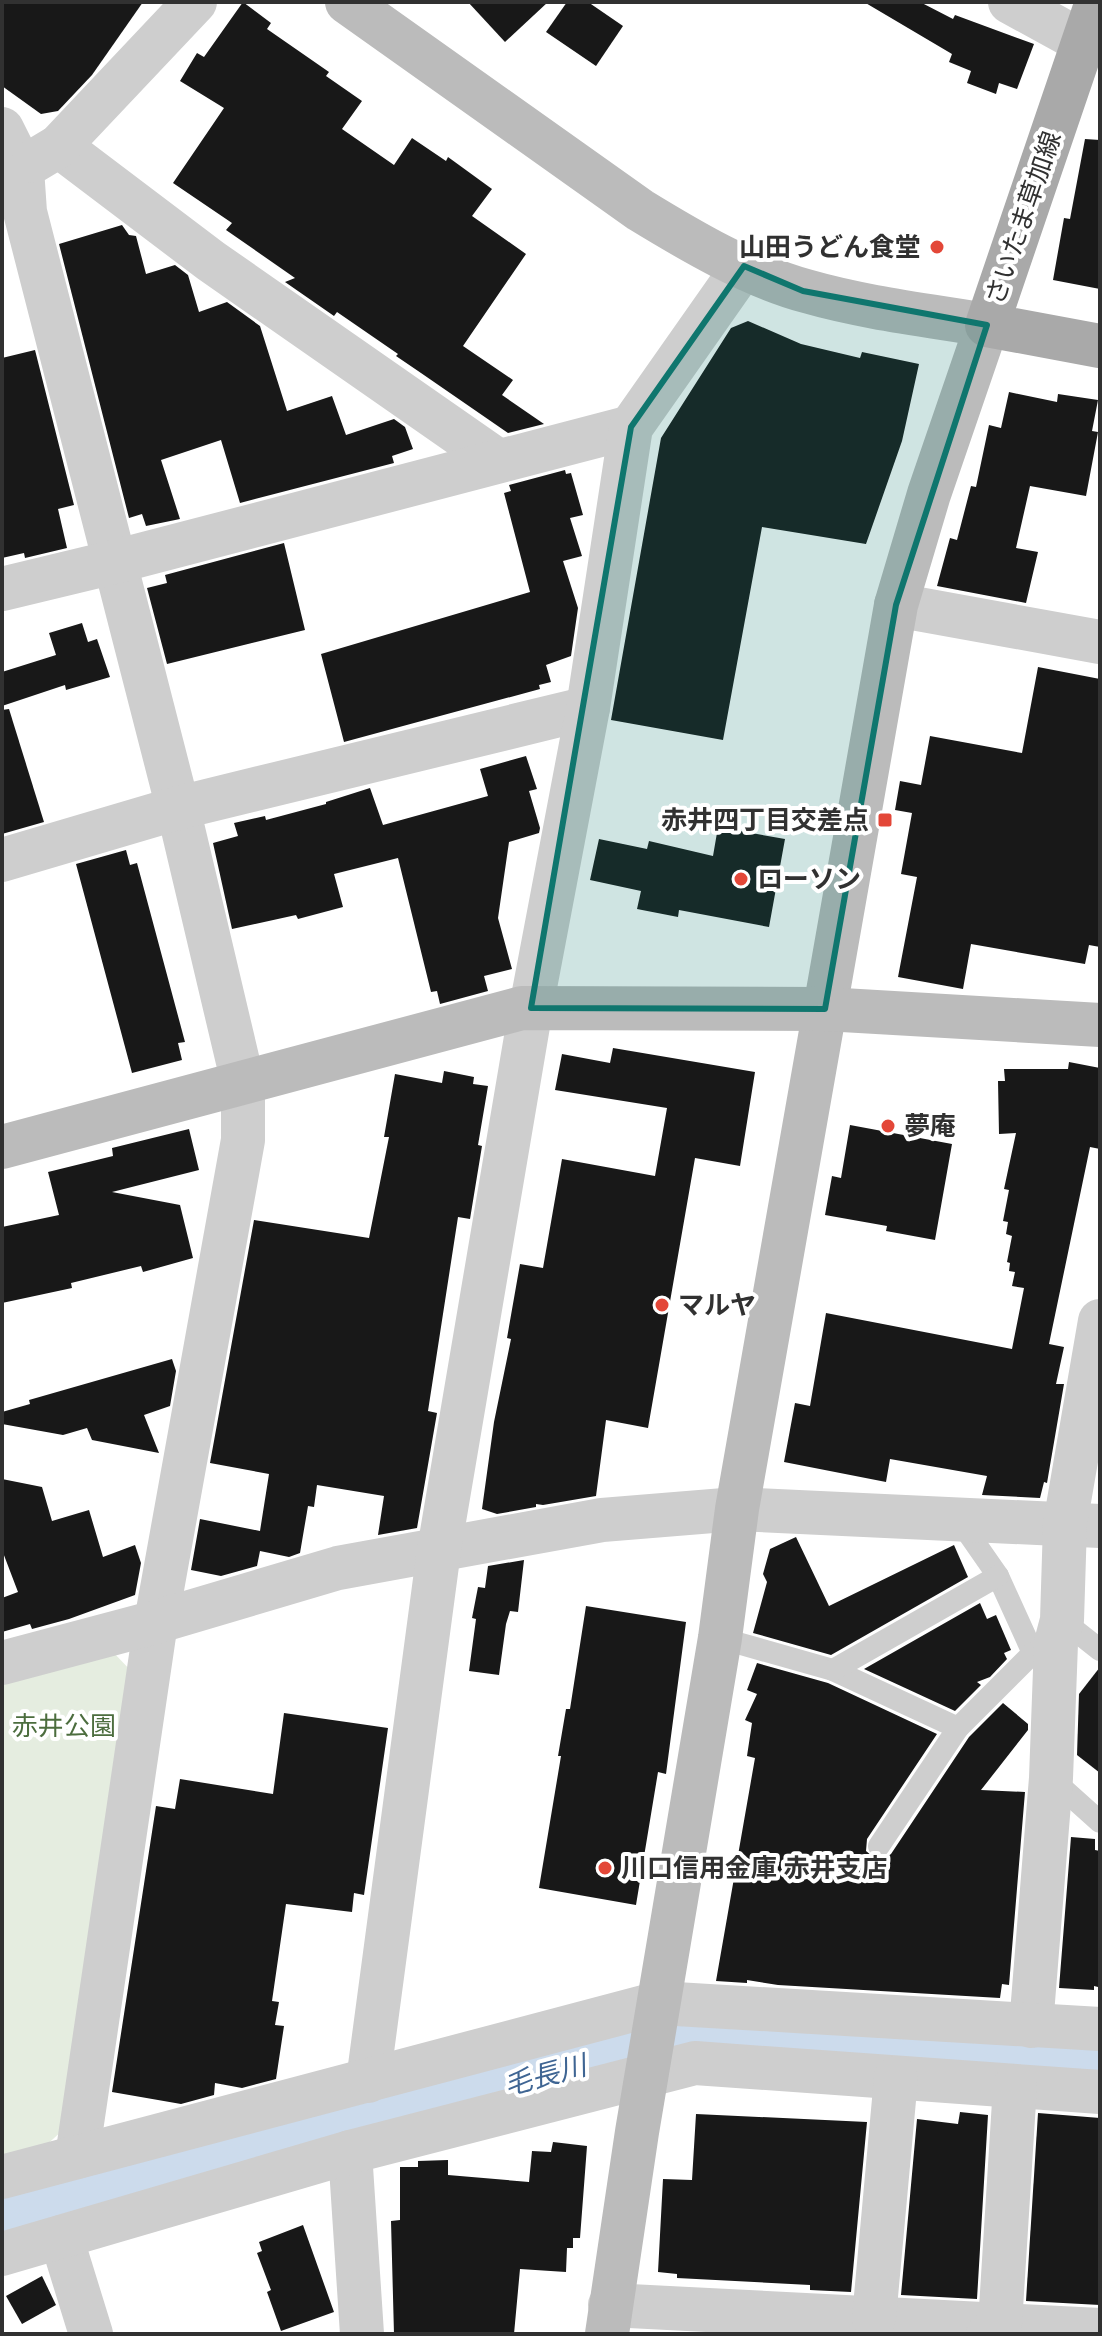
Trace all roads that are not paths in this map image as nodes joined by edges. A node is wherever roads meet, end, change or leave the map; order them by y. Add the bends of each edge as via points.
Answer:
1 (195, 2) edge
2 (347, 2) edge
3 (1010, 2) edge
4 (1093, 30) edge
5 (2, 129) edge
6 (59, 146) junction
7 (22, 169) junction
8 (744, 266) junction
9 (987, 325) junction
10 (1100, 346) edge
11 (631, 427) junction
12 (498, 461) junction
13 (114, 562) junction
14 (2, 589) edge
15 (896, 605) junction
16 (1100, 642) edge
17 (588, 708) junction
18 (178, 808) junction
19 (2, 860) edge
20 (531, 1008) junction
21 (825, 1009) junction
22 (1100, 1025) edge
23 (243, 1083) junction
24 (2, 1147) edge
25 (1100, 1321) edge
26 (737, 1509) junction
27 (959, 1519) junction
28 (1083, 1525) edge
29 (439, 1550) junction
30 (998, 1576) junction
31 (156, 1622) junction
32 (720, 1638) junction
33 (1050, 1639) junction
34 (1100, 1650) edge
35 (2, 1663) edge
36 (833, 1670) junction
37 (958, 1728) junction
38 (1051, 1778) junction
39 (1100, 1822) edge
40 (879, 1846) dead end
41 (1031, 2026) junction
42 (1100, 2029) edge
43 (654, 2038) junction
44 (896, 2078) junction
45 (368, 2081) junction
46 (1015, 2086) junction
47 (1100, 2092) edge
48 (350, 2152) junction
49 (77, 2157) junction
50 (2, 2177) edge
51 (61, 2237) junction
52 (2, 2254) edge
53 (608, 2319) edge
54 (862, 2323) edge
55 (994, 2329) edge
56 (1100, 2330) edge
57 (91, 2334) edge
58 (362, 2334) edge

1 - 6 street
2 - 8 street via 640,210
3 - 4 street
4 - 9 main road, さいたま草加線
5 - 7 street
6 - 7 street
6 - 12 street via 211,261
7 - 13 street via 25,212
8 - 9 street via 803,291
8 - 11 street
9 - 10 main road, さいたま草加線
9 - 15 street
11 - 12 street
11 - 17 street
12 - 13 street
13 - 14 street
13 - 18 street
15 - 16 street
15 - 21 street
17 - 18 street
17 - 20 street
18 - 19 street
18 - 23 street
20 - 21 street
20 - 23 street
20 - 29 street
21 - 22 street
21 - 26 street
23 - 24 street
23 - 31 street via 243,1140
25 - 28 street
26 - 27 street
26 - 29 street via 602,1520
26 - 32 street
27 - 28 street
27 - 30 lane
28 - 33 street
29 - 31 street via 338,1568
29 - 45 street
30 - 33 lane
30 - 36 lane
31 - 35 street
31 - 49 street
32 - 36 lane
32 - 43 street
33 - 34 lane
33 - 37 lane
33 - 38 street
36 - 37 lane
37 - 40 lane
38 - 39 lane
38 - 41 street
41 - 42 street
41 - 43 street
43 - 44 street via 695,2063
43 - 45 street
43 - 48 street
43 - 53 street
44 - 46 street
44 - 54 street
45 - 49 street
46 - 47 street
46 - 55 street
48 - 51 street
48 - 58 street
49 - 50 street
51 - 52 street
51 - 57 street
53 - 54 street
54 - 55 street
55 - 56 street

